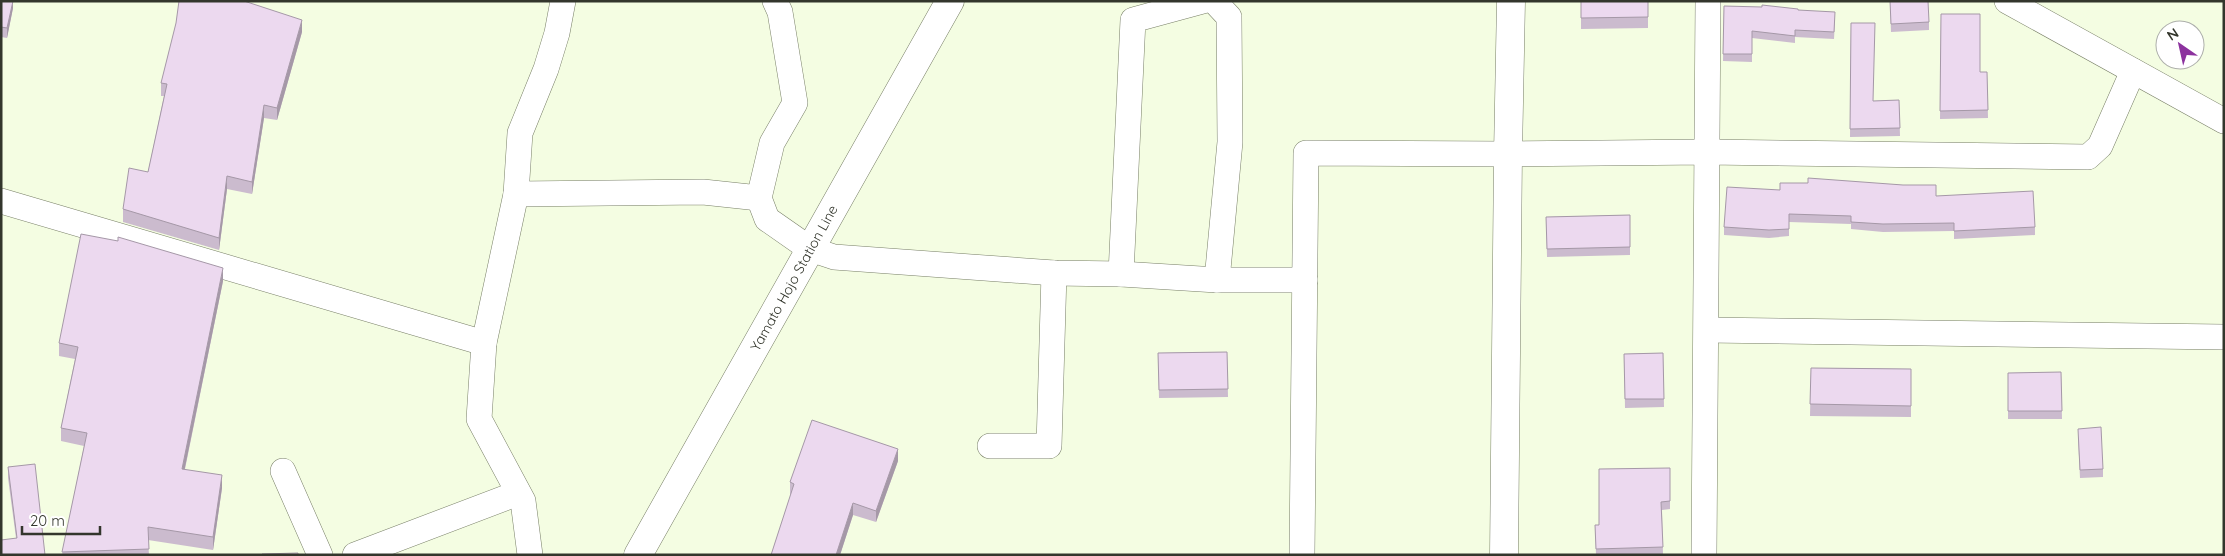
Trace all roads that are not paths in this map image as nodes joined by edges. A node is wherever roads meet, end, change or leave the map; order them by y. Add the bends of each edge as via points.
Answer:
1 (563, 1) edge
2 (775, 1) edge
3 (950, 1) edge
4 (1203, 1) edge
5 (1214, 1) edge
6 (1511, 1) edge
7 (1708, 1) edge
8 (2007, 1) edge
9 (2133, 71) junction
10 (2224, 121) edge
11 (1707, 152) junction
12 (1508, 154) junction
13 (516, 194) junction
14 (758, 198) junction
15 (1, 201) edge
16 (810, 249) junction
17 (1054, 273) junction
18 (1121, 274) junction
19 (1218, 280) junction
20 (1305, 280) junction
21 (1707, 330) junction
22 (2224, 337) edge
23 (484, 343) junction
24 (990, 446) dead end
25 (283, 471) dead end
26 (518, 493) junction
27 (320, 555) edge
28 (355, 555) edge
29 (530, 555) edge
30 (638, 555) edge
31 (1302, 555) edge
32 (1504, 555) edge
33 (1704, 555) edge

1 - 13 street via 546,69 520,133
2 - 14 street via 780,12 794,103 772,143
3 - 16 main road, Yamato Hojo Station Line
4 - 18 street via 1132,20
5 - 19 street via 1229,17 1230,142
6 - 12 main road
7 - 11 street
8 - 9 street
9 - 10 street
9 - 11 street via 2100,146 2088,157
11 - 12 street
11 - 21 street
12 - 20 street via 1306,153
12 - 32 main road
13 - 14 street via 703,192
13 - 23 street
14 - 16 street via 767,219
15 - 23 street
16 - 17 street via 834,258
16 - 30 main road, Yamato Hojo Station Line
17 - 18 street
17 - 24 street via 1049,446
18 - 19 street
19 - 20 street
20 - 31 street
21 - 22 street
21 - 33 street
23 - 26 street via 479,419
25 - 27 street
26 - 28 street
26 - 29 street via 523,501

